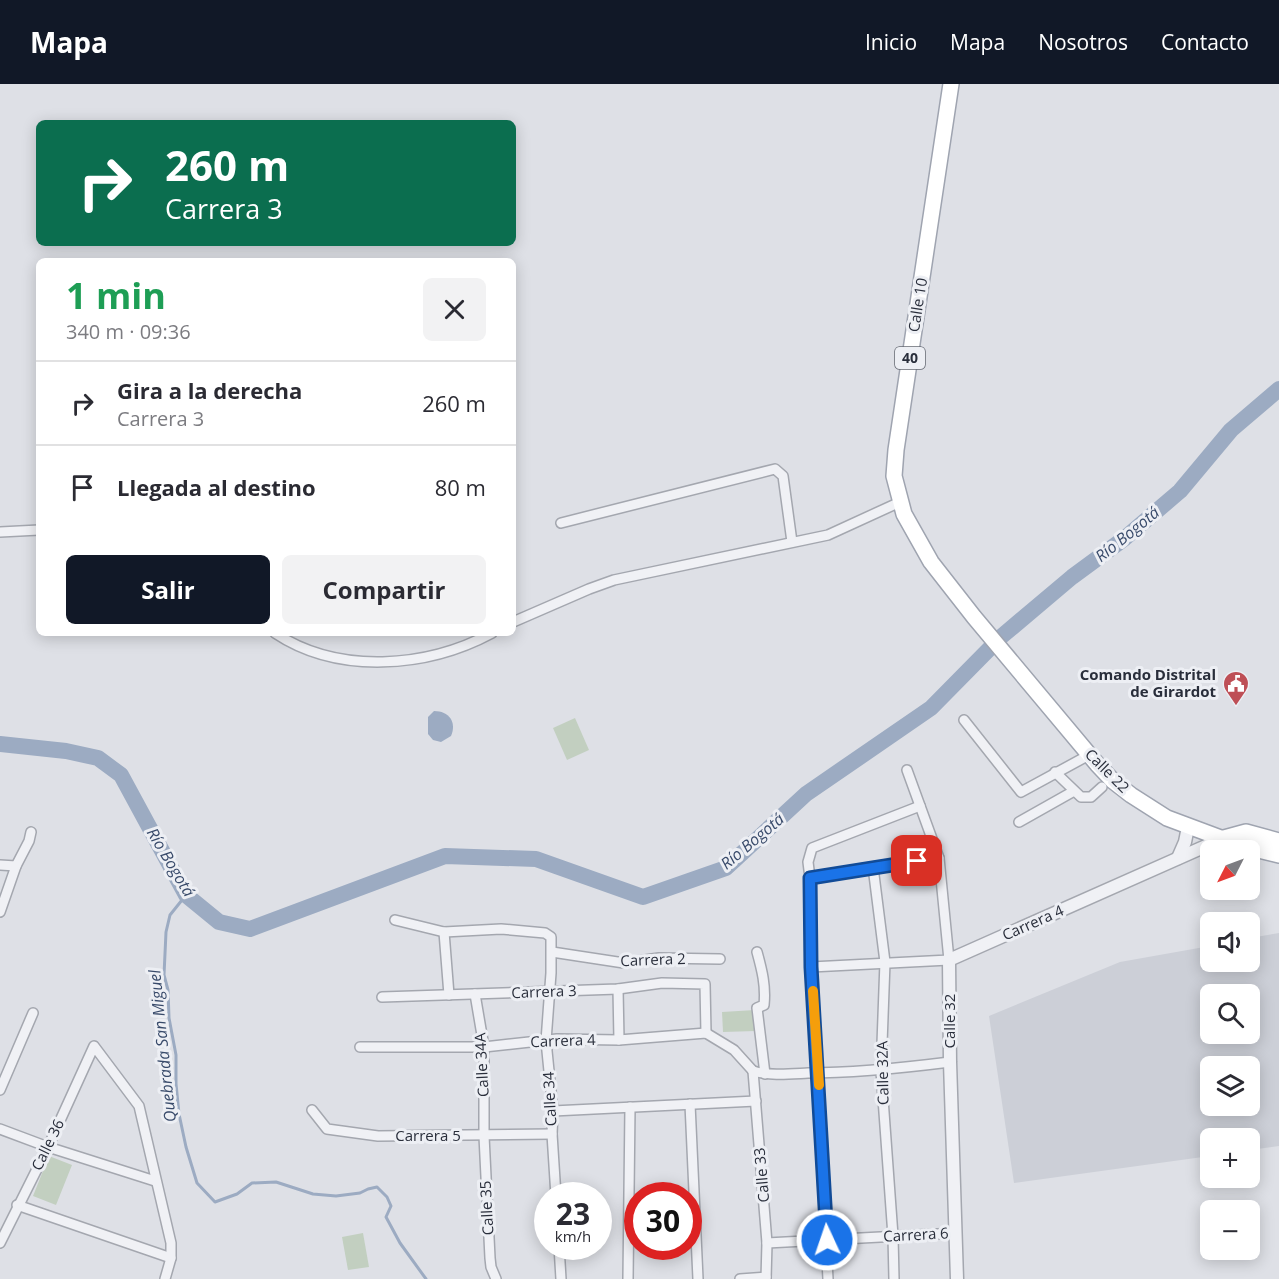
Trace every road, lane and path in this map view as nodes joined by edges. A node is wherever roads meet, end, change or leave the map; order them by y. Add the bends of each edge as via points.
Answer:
1 (951, 84) edge
2 (900, 502) junction
3 (561, 523) dead end
4 (36, 530) edge
5 (0, 532) edge
6 (792, 542) junction
7 (516, 621) edge
8 (279, 636) edge
9 (486, 636) edge
10 (1017, 668) joint
11 (964, 720) dead end
12 (1089, 755) junction
13 (907, 770) dead end
14 (1055, 772) junction
15 (1102, 787) dead end
16 (1074, 791) junction
17 (920, 806) junction
18 (1019, 822) dead end
19 (1188, 827) junction
20 (32, 832) dead end
21 (1224, 838) junction
22 (1279, 841) edge
23 (1279, 855) edge
24 (939, 858) junction
25 (1178, 858) junction
26 (0, 865) edge
27 (16, 866) junction
28 (873, 867) junction
29 (810, 878) junction
30 (0, 912) edge
31 (395, 920) dead end
32 (444, 932) junction
33 (552, 952) junction
34 (757, 952) dead end
35 (720, 959) dead end
36 (949, 960) junction
37 (885, 962) junction
38 (811, 967) junction
39 (618, 989) junction
40 (549, 992) junction
41 (475, 994) junction
42 (449, 995) junction
43 (382, 997) dead end
44 (33, 1013) dead end
45 (706, 1033) junction
46 (619, 1040) junction
47 (546, 1041) junction
48 (360, 1047) dead end
49 (484, 1047) junction
50 (950, 1062) junction
51 (753, 1071) junction
52 (881, 1071) junction
53 (818, 1073) junction
54 (765, 1074) junction
55 (0, 1090) edge
56 (756, 1101) junction
57 (690, 1104) junction
58 (630, 1107) junction
59 (312, 1110) dead end
60 (553, 1110) junction
61 (0, 1128) edge
62 (552, 1134) junction
63 (484, 1136) junction
64 (48, 1147) junction
65 (155, 1181) junction
66 (555, 1182) edge
67 (17, 1205) junction
68 (956, 1233) junction
69 (893, 1236) junction
70 (827, 1240) junction
71 (767, 1242) junction
72 (0, 1243) edge
73 (171, 1258) junction
74 (560, 1260) edge
75 (766, 1278) edge
76 (165, 1279) edge
77 (496, 1279) edge
78 (561, 1279) edge
79 (628, 1279) edge
80 (698, 1279) edge
81 (740, 1279) edge
82 (828, 1279) edge
83 (894, 1279) edge
84 (957, 1279) edge

1 - 2 main road, Calle 10 / 40 via 896,450 894,476
2 - 6 street via 828,535
2 - 10 main road, Calle 10 / 40 via 932,562
3 - 6 street via 775,469 783,476
4 - 5 street
6 - 7 street via 614,580
8 - 9 street via 324,655 369,662 442,653
10 - 12 main road, Calle 22 / 40
11 - 14 street via 1021,792
12 - 14 street
12 - 19 main road, Calle 22 / 40 via 1131,795
13 - 17 street, Calle 32
14 - 16 street
15 - 16 street via 1091,797 1081,797
16 - 18 street
17 - 24 street, Calle 32
17 - 29 street via 812,848 808,862
19 - 21 main road, Calle 22 / 40
19 - 25 street
20 - 27 street
21 - 22 main road, Calle 22 / 40 via 1246,832
21 - 23 main road, Calle 22 / 40
21 - 25 street, Carrera 4
24 - 28 street
24 - 36 street, Calle 32
25 - 36 street, Carrera 4
26 - 27 street
27 - 30 street
28 - 29 street
28 - 37 street, Calle 32A
29 - 38 street
31 - 32 street
32 - 33 street, Calle 34 via 501,928 545,933 551,937
32 - 42 street
33 - 35 street, Carrera 2 via 624,963 659,958
33 - 40 street, Calle 34
34 - 54 street via 765,987 764,1005 757,1008
36 - 37 street, Carrera 4
36 - 50 street, Calle 32
37 - 38 street, Carrera 4
37 - 52 street, Calle 32A
38 - 53 street
39 - 40 street, Carrera 3
39 - 45 street, Carrera 3 via 705,984
39 - 46 street
40 - 41 street, Carrera 3
40 - 47 street, Calle 34
41 - 42 street, Carrera 3
41 - 49 street, Calle 34A
42 - 43 street, Carrera 3
44 - 55 street
45 - 46 street, Carrera 4
45 - 51 street via 734,1050
46 - 47 street, Carrera 4
47 - 49 street, Carrera 4
47 - 60 street, Calle 34
48 - 49 street, Carrera 4
49 - 63 street, Calle 34A
50 - 52 street
50 - 68 street, Calle 32
51 - 54 street
51 - 56 street, Calle 33
52 - 53 street
52 - 69 street, Calle 32A
53 - 54 street
53 - 70 street
56 - 57 street
56 - 71 street, Calle 33
57 - 58 street
57 - 80 street
58 - 60 street
58 - 79 street
59 - 63 street, Carrera 5 via 327,1129 378,1136
60 - 62 street, Calle 34
61 - 64 street
62 - 63 street, Carrera 5
62 - 66 street, Calle 34
63 - 77 street, Calle 35 via 490,1258
64 - 65 street
64 - 65 street, Calle 36 via 94,1046 139,1106
64 - 67 street, Calle 36
65 - 73 street via 171,1243
67 - 72 street, Calle 36
67 - 73 street
68 - 69 street, Carrera 6
68 - 84 street, Calle 32
69 - 70 street, Carrera 6
69 - 83 street, Calle 32A
70 - 71 street, Carrera 6
70 - 82 street
71 - 75 street, Calle 33
73 - 76 street
74 - 78 street
75 - 81 street

